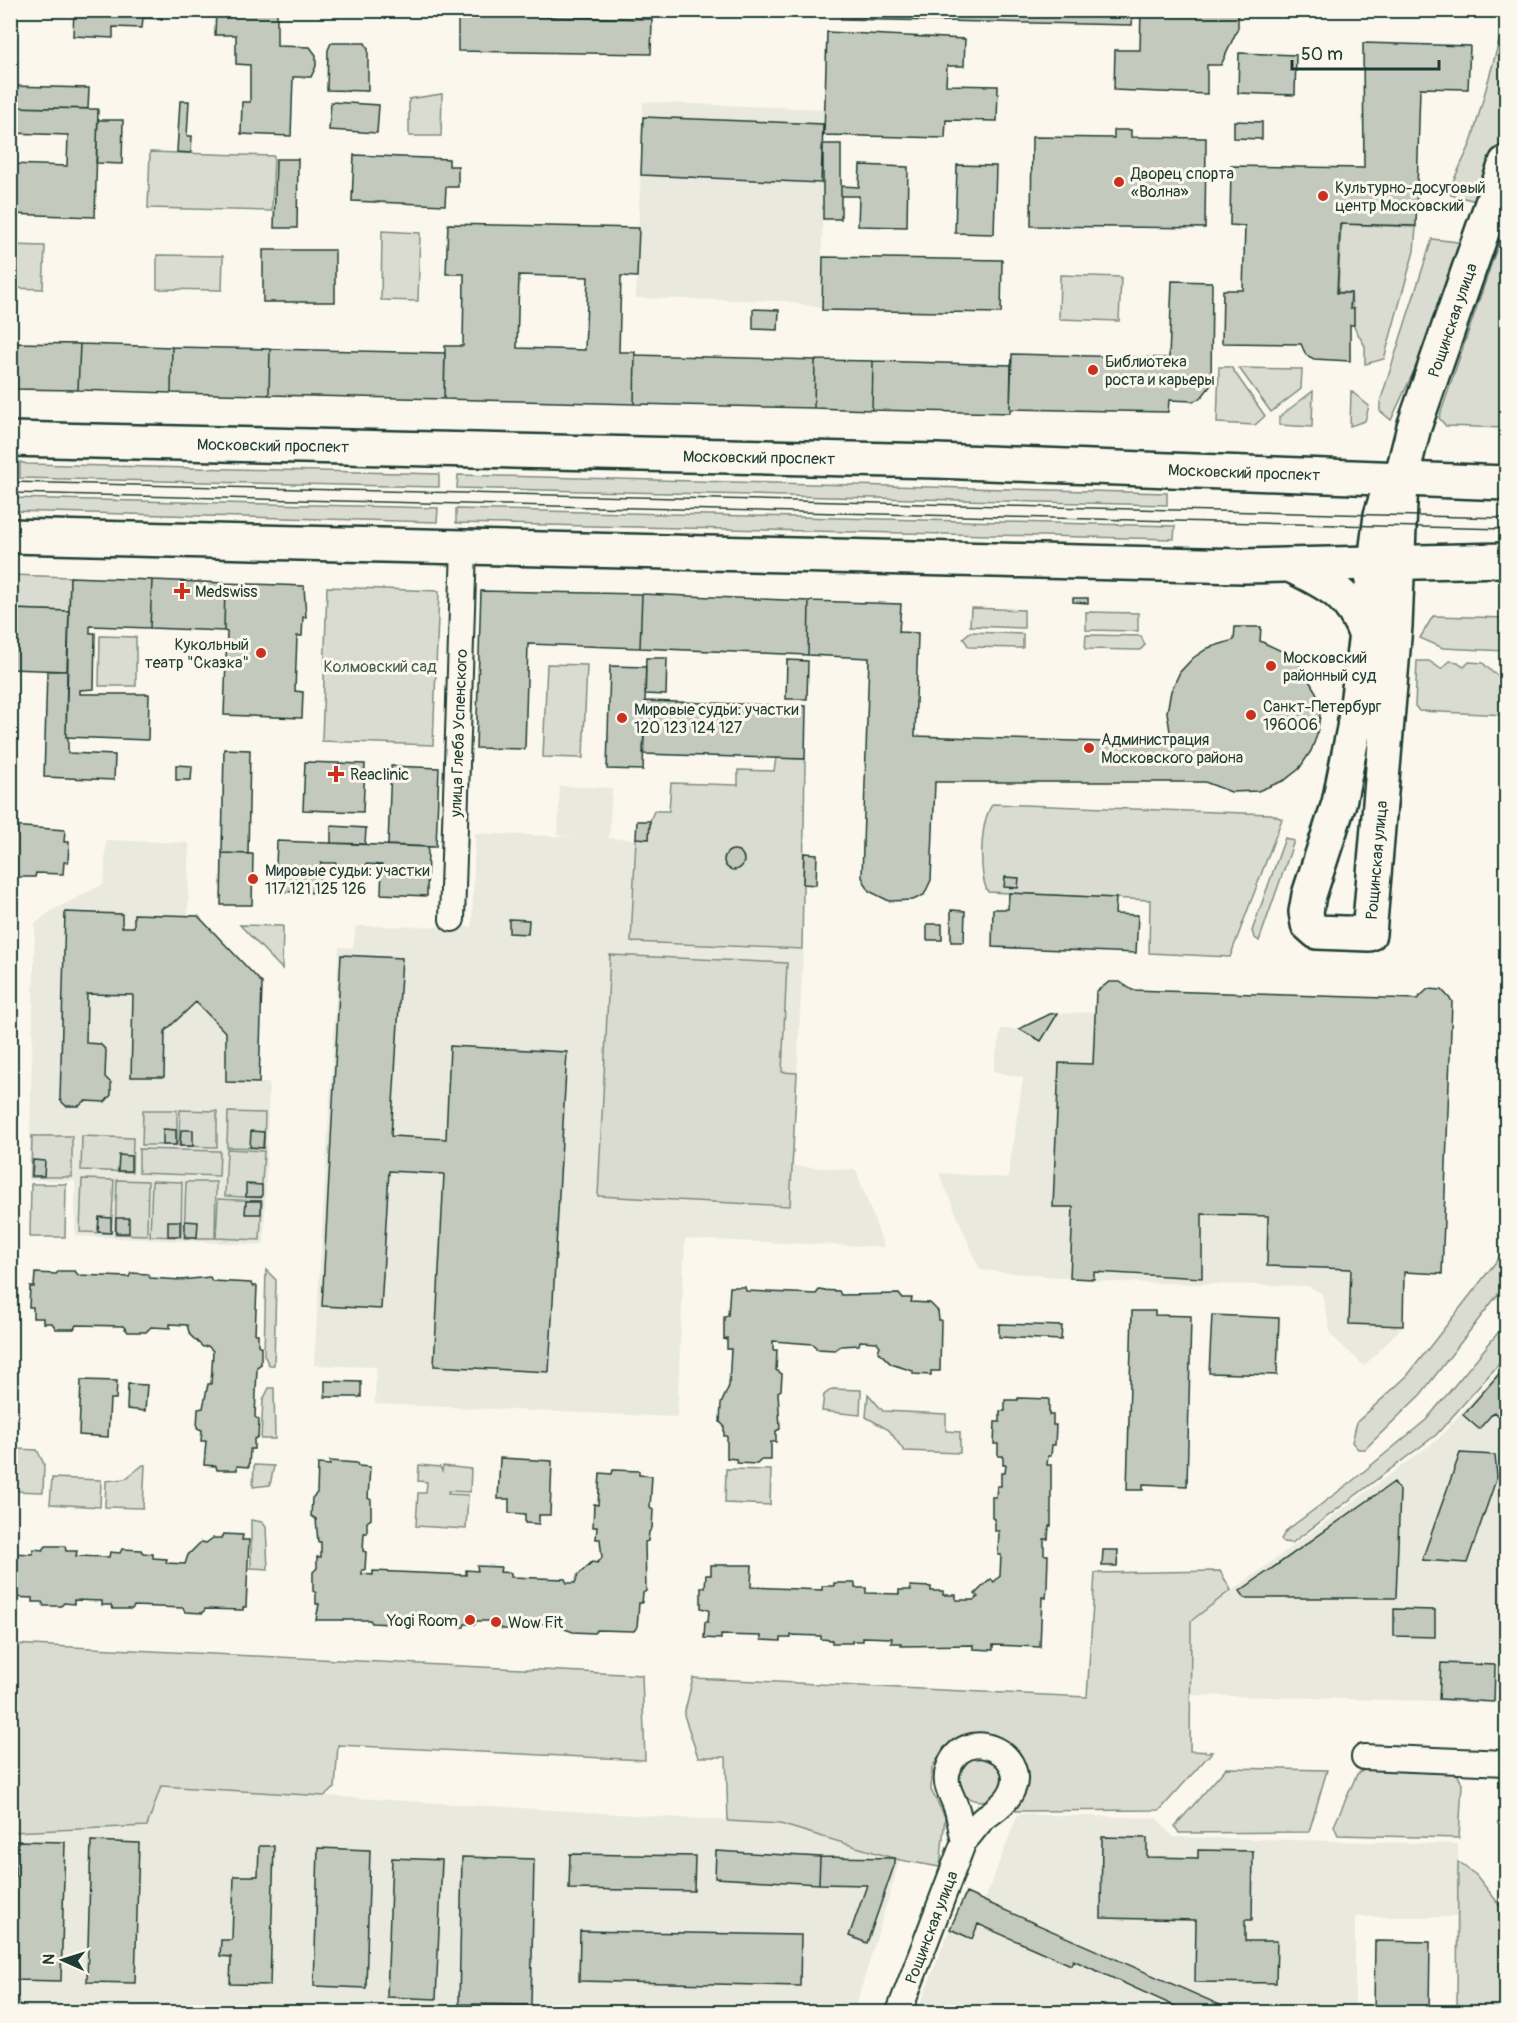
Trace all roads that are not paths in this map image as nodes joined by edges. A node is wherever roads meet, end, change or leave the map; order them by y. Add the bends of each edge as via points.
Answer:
1 (1506, 163) edge
2 (10, 439) edge
3 (1401, 479) junction
4 (1506, 483) edge
5 (10, 536) edge
6 (465, 548) junction
7 (1506, 560) edge
8 (1385, 563) junction
9 (1290, 566) junction
10 (1366, 636) junction
11 (452, 919) dead end
12 (1365, 1757) dead end
13 (1506, 1763) edge
14 (964, 1841) dead end
15 (899, 2013) edge

1 - 3 main road, Рощинская улица via 1414,427
2 - 3 main road, Московский проспект via 949,462
3 - 4 main road, Московский проспект
3 - 8 main road, Рощинская улица
5 - 6 main road
6 - 9 main road
6 - 11 street, улица Глеба Успенского
7 - 8 main road
8 - 9 main road
8 - 10 main road, Рощинская улица
8 - 10 main road, Рощинская улица via 1375,884 1369,934 1317,932 1308,924 1306,912 1339,803
9 - 10 main road via 1345,597
12 - 13 street
14 - 15 street, Рощинская улица

